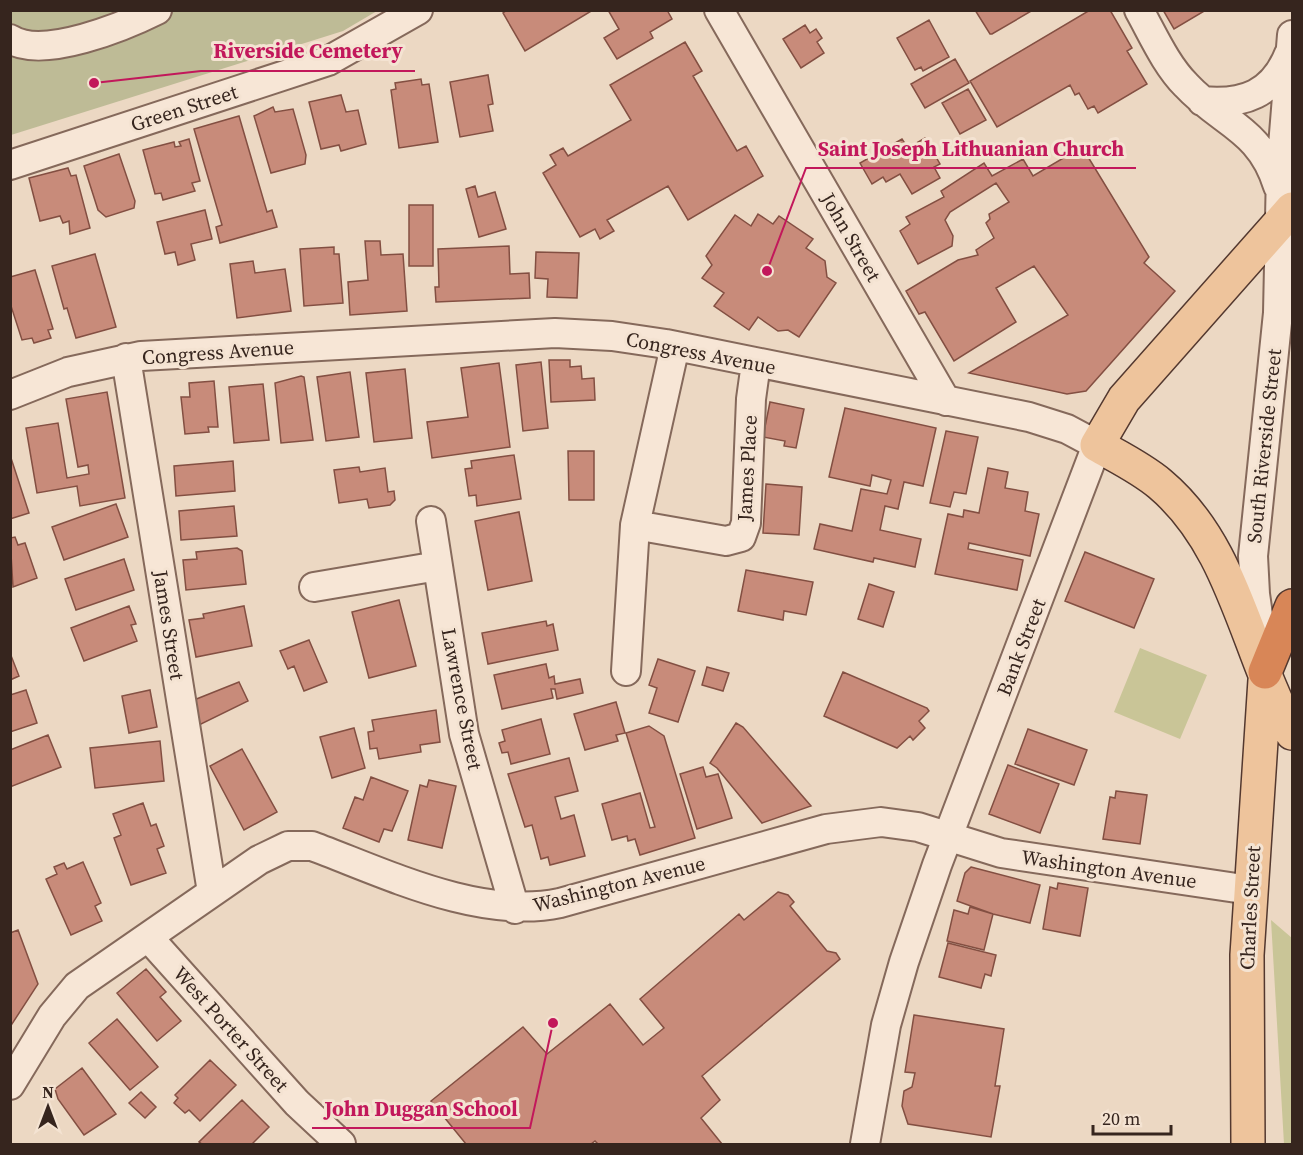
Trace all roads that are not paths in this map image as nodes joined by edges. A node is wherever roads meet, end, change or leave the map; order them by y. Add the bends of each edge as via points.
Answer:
1 (157, 10) edge
2 (418, 10) edge
3 (719, 10) edge
4 (1139, 10) edge
5 (1293, 35) edge
6 (10, 39) edge
7 (1292, 45) edge
8 (1202, 101) junction
9 (10, 165) edge
10 (1285, 208) edge
11 (675, 346) junction
12 (126, 358) junction
13 (756, 363) junction
14 (10, 395) edge
15 (946, 401) junction
16 (1097, 445) junction
17 (431, 521) dead end
18 (635, 525) junction
19 (438, 566) junction
20 (314, 587) dead end
21 (1293, 606) edge
22 (626, 671) dead end
23 (1265, 672) junction
24 (1293, 733) edge
25 (949, 836) junction
26 (1250, 890) junction
27 (212, 892) junction
28 (515, 909) junction
29 (148, 936) junction
30 (10, 1085) edge
31 (341, 1144) edge
32 (865, 1144) edge
33 (1248, 1144) edge

1 - 6 street via 129,24 56,45 20,45
2 - 9 street, Green Street via 327,62
3 - 15 street, John Street
4 - 8 street via 1173,68
5 - 7 street, South Riverside Street
7 - 8 street via 1282,70 1267,88 1234,101
7 - 10 street, South Riverside Street
8 - 10 street via 1242,129 1259,147 1272,169
10 - 16 main road, Bank Street via 1124,399
10 - 23 street, South Riverside Street via 1253,556
11 - 12 street, Congress Avenue via 612,336 555,333
11 - 13 street, Congress Avenue
11 - 18 street
12 - 14 street, Congress Avenue via 68,372
12 - 27 street, James Street
13 - 15 street, Congress Avenue
13 - 18 street, James Place via 746,523 741,537 726,541
15 - 16 street, Congress Avenue via 1052,424
16 - 23 main road, Congress Avenue via 1159,483 1196,523 1218,557
16 - 25 street, Bank Street
17 - 19 street, Lawrence Street
18 - 22 street
19 - 20 street
19 - 28 street, Lawrence Street via 464,734
21 - 23 highway
23 - 24 main road
23 - 26 main road, Charles Street
25 - 26 street, Washington Avenue via 1001,853
25 - 28 street, Washington Avenue via 901,823 854,824 560,903
25 - 32 street, Bank Street via 891,1005
26 - 33 main road, Charles Street via 1245,1023
27 - 28 street, Washington Avenue via 274,852 299,844 471,901
27 - 29 street, Washington Avenue
29 - 30 street, Washington Avenue via 65,999
29 - 31 street, West Porter Street via 297,1103

